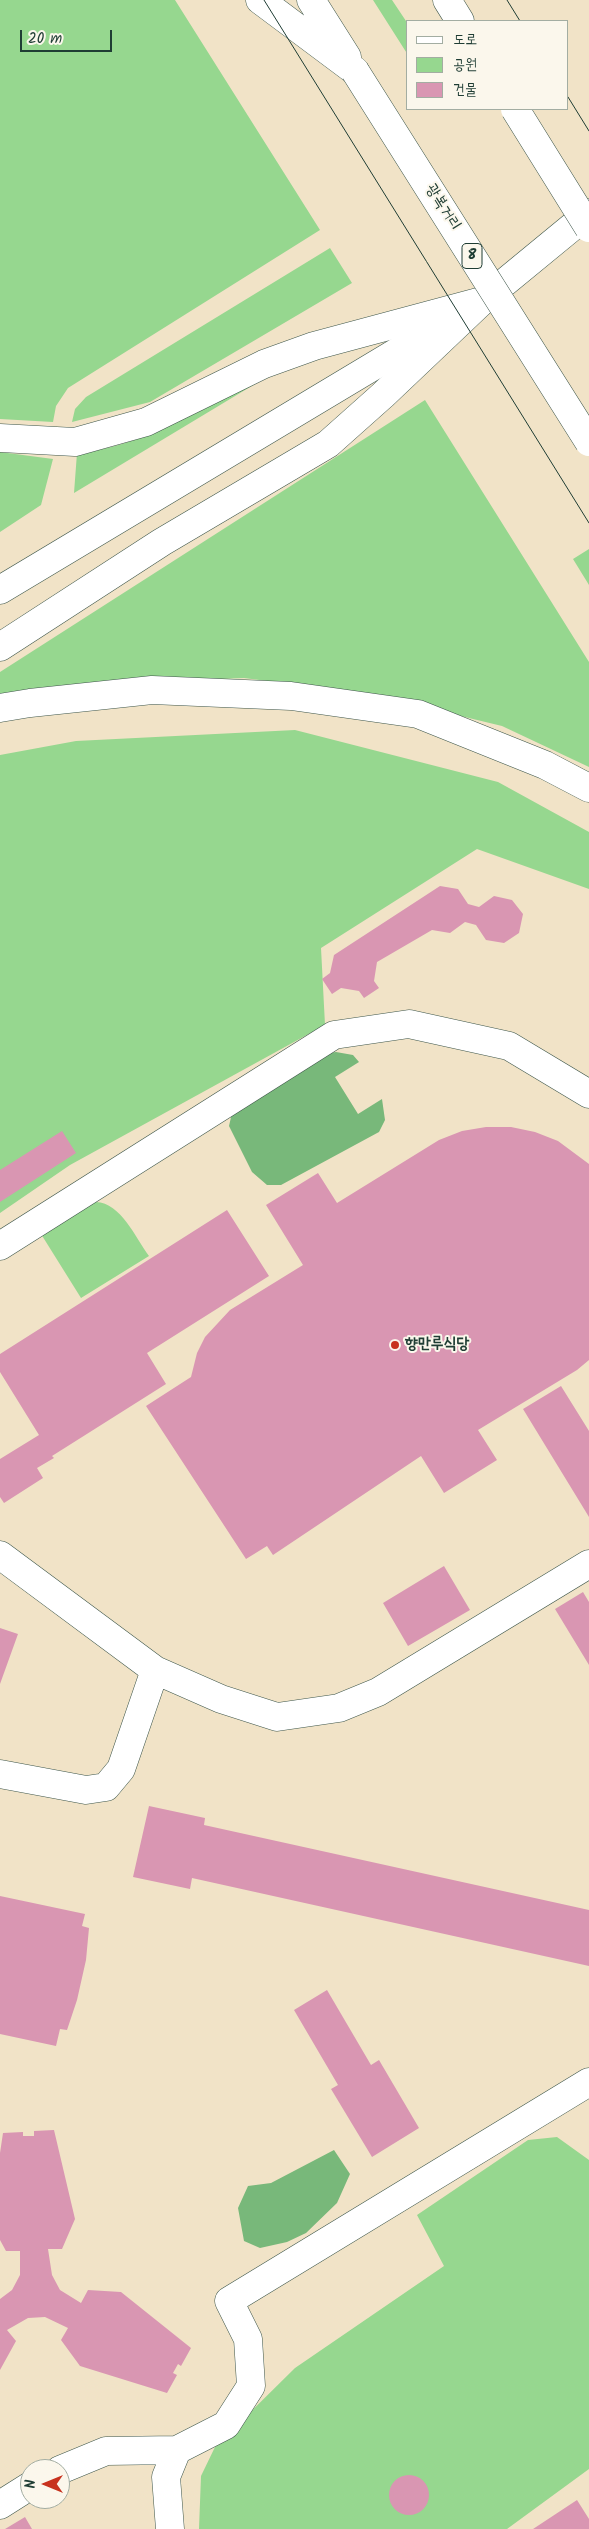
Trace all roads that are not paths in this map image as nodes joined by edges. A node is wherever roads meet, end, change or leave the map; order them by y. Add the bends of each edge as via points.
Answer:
1 (260, 0) edge
2 (311, 0) edge
3 (355, 71) junction
4 (516, 110) edge
5 (589, 213) edge
6 (589, 228) edge
7 (482, 301) junction
8 (0, 438) edge
9 (589, 442) edge
10 (0, 590) edge
11 (0, 646) edge
12 (0, 708) edge
13 (589, 788) edge
14 (589, 1094) edge
15 (0, 1246) edge
16 (0, 1555) edge
17 (589, 1564) edge
18 (155, 1670) junction
19 (0, 1774) edge
20 (589, 2082) edge
21 (176, 2450) junction
22 (70, 2466) edge
23 (20, 2492) edge
24 (0, 2505) edge
25 (170, 2529) edge

1 - 3 main road
2 - 3 main road, 광복거리 / 8
3 - 9 main road, 광복거리 / 8, bridge
4 - 6 main road, bridge
5 - 7 main road
7 - 8 main road via 314,346 264,364 146,422 75,442
7 - 10 main road
7 - 11 main road via 328,444 162,542
12 - 13 main road via 152,690 291,696 418,714 545,765
14 - 15 main road via 509,1046 409,1024 334,1036
16 - 18 main road
17 - 18 main road via 378,1692 339,1708 277,1717 221,1699
18 - 19 main road via 120,1769 106,1787 86,1790
20 - 21 main road via 230,2301 248,2339 251,2386 226,2425
21 - 22 main road via 106,2452
21 - 25 main road via 166,2477
23 - 24 main road

